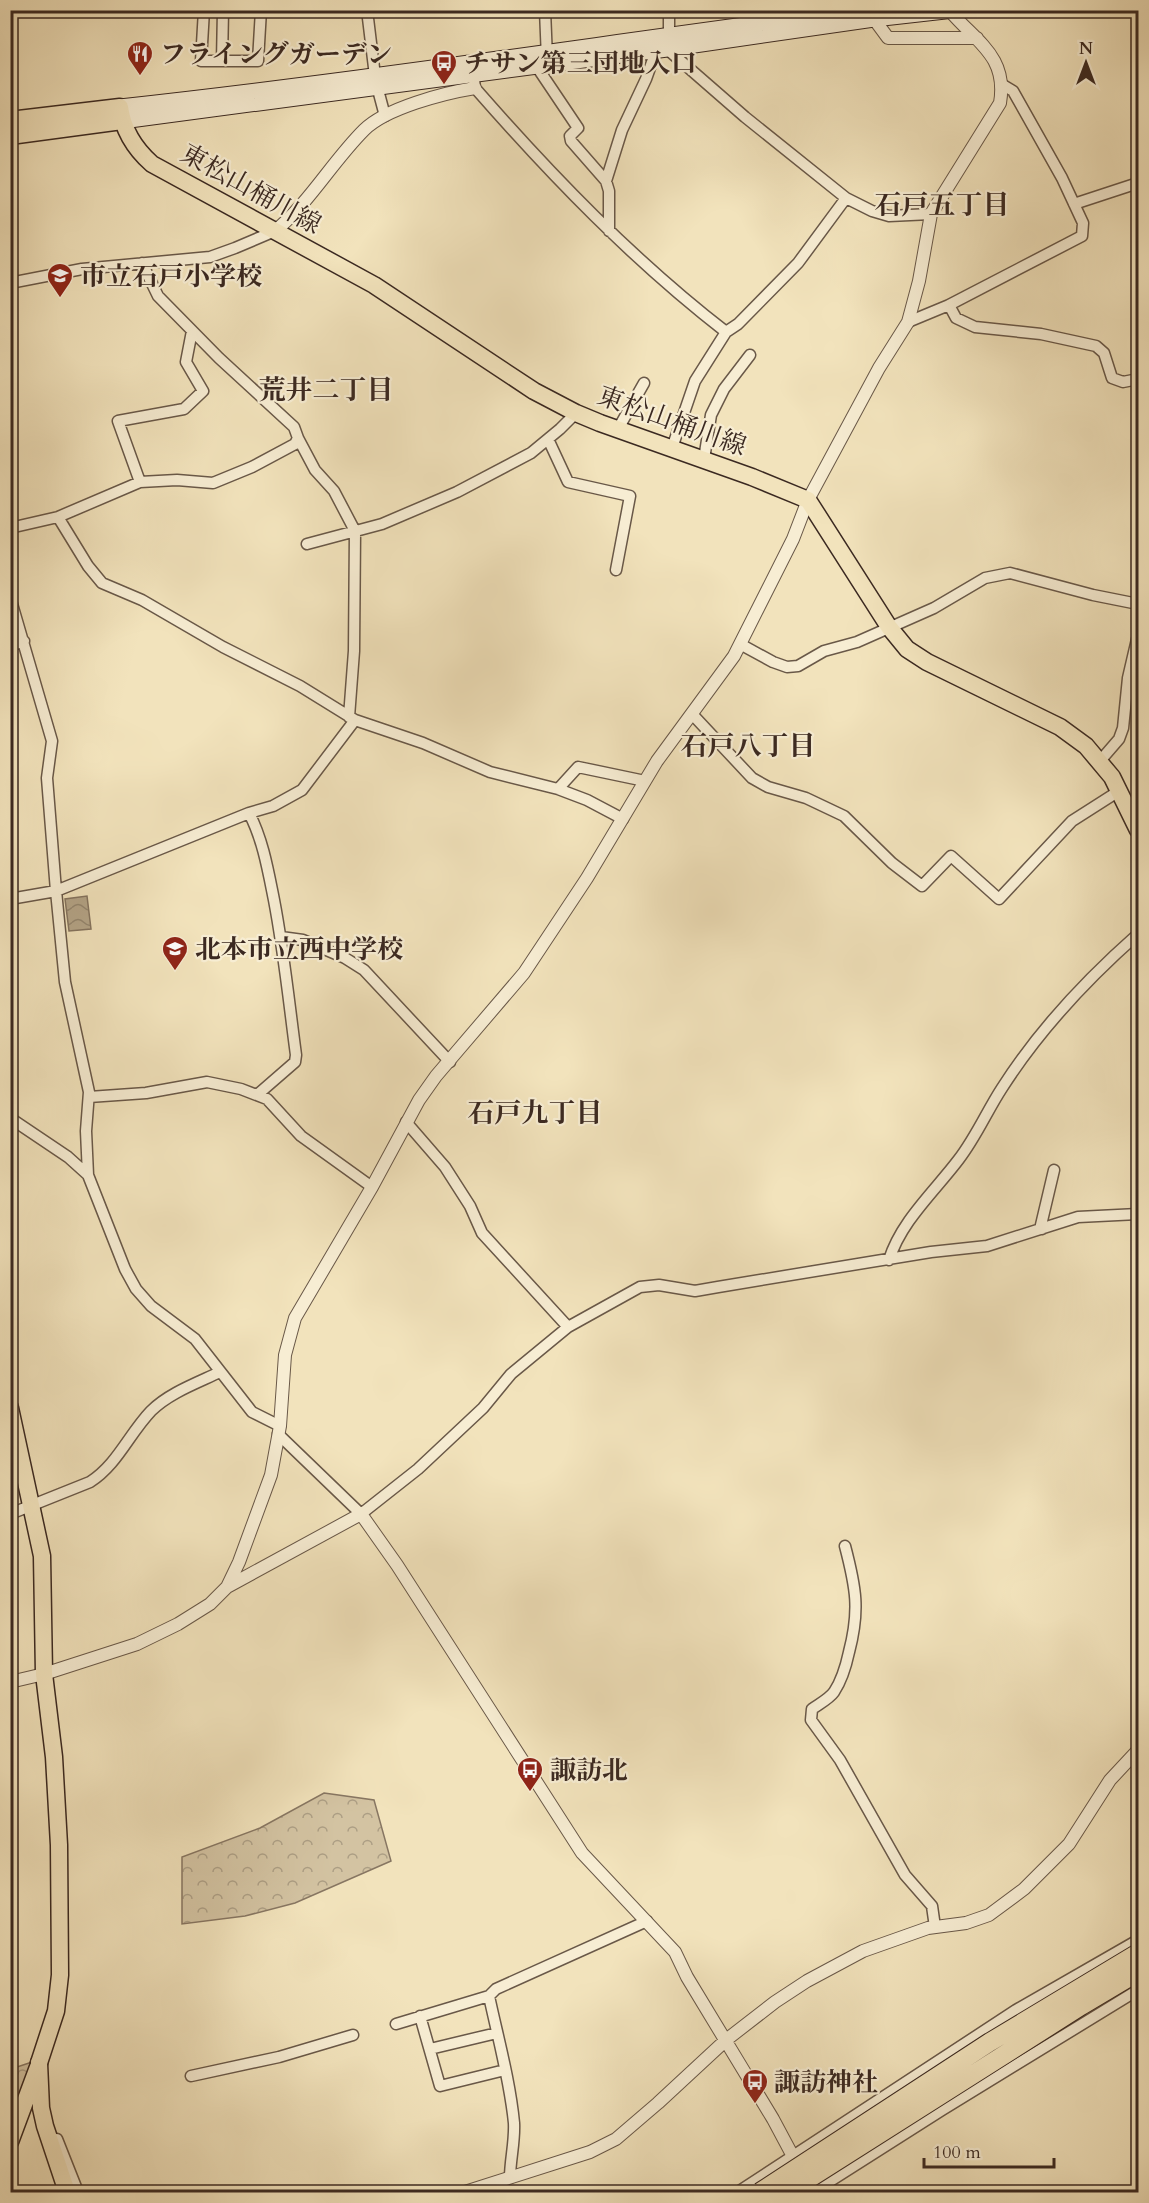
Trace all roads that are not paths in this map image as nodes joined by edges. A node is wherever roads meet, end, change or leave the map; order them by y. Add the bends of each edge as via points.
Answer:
1 (204, 10) edge
2 (223, 10) edge
3 (261, 10) edge
4 (367, 10) edge
5 (545, 10) edge
6 (669, 10) edge
7 (857, 10) edge
8 (951, 11) edge
9 (874, 19) junction
10 (977, 38) junction
11 (661, 43) junction
12 (222, 61) junction
13 (543, 62) junction
14 (376, 81) junction
15 (474, 81) junction
16 (1003, 85) junction
17 (121, 114) junction
18 (385, 116) junction
19 (10, 120) edge
20 (10, 136) edge
21 (606, 181) junction
22 (1138, 183) edge
23 (846, 198) junction
24 (1074, 204) junction
25 (931, 214) junction
26 (275, 231) junction
27 (609, 231) junction
28 (142, 263) junction
29 (10, 283) edge
30 (949, 305) junction
31 (908, 322) junction
32 (192, 331) junction
33 (726, 332) junction
34 (750, 355) dead end
35 (1138, 379) edge
36 (644, 383) dead end
37 (576, 413) junction
38 (618, 429) junction
39 (298, 438) junction
40 (548, 440) junction
41 (672, 448) junction
42 (704, 459) junction
43 (140, 482) junction
44 (808, 500) junction
45 (58, 517) junction
46 (10, 528) edge
47 (355, 531) junction
48 (308, 544) dead end
49 (616, 570) dead end
50 (10, 597) edge
51 (1138, 604) edge
52 (889, 627) junction
53 (1138, 635) edge
54 (24, 641) junction
55 (740, 644) junction
56 (10, 646) edge
57 (693, 714) junction
58 (352, 718) junction
59 (1100, 761) junction
60 (645, 781) junction
61 (558, 789) junction
62 (1119, 791) junction
63 (249, 813) junction
64 (623, 819) junction
65 (1138, 830) edge
66 (56, 891) junction
67 (10, 899) edge
68 (1138, 934) edge
69 (281, 937) junction
70 (450, 1062) junction
71 (257, 1095) junction
72 (89, 1097) junction
73 (10, 1118) edge
74 (406, 1122) junction
75 (1054, 1170) dead end
76 (88, 1175) junction
77 (372, 1187) junction
78 (1138, 1214) edge
79 (1042, 1229) junction
80 (889, 1260) junction
81 (568, 1327) junction
82 (220, 1372) junction
83 (10, 1408) edge
84 (279, 1430) junction
85 (32, 1505) junction
86 (10, 1514) edge
87 (362, 1514) junction
88 (845, 1546) dead end
89 (226, 1587) junction
90 (44, 1674) junction
91 (10, 1682) edge
92 (1138, 1750) edge
93 (647, 1921) junction
94 (935, 1928) junction
95 (1138, 1940) edge
96 (1138, 1953) edge
97 (1138, 1972) edge
98 (1138, 1990) edge
99 (489, 1996) junction
100 (420, 2016) junction
101 (396, 2024) dead end
102 (497, 2033) junction
103 (353, 2035) dead end
104 (726, 2040) junction
105 (430, 2049) junction
106 (39, 2063) junction
107 (505, 2070) junction
108 (191, 2076) dead end
109 (17, 2103) edge
110 (45, 2126) junction
111 (10, 2142) edge
112 (793, 2156) junction
113 (510, 2178) junction
114 (67, 2193) edge
115 (78, 2193) edge
116 (465, 2193) edge
117 (738, 2193) edge
118 (760, 2193) edge
119 (788, 2193) edge
120 (812, 2193) edge

1 - 12 street via 201,61
2 - 12 street
3 - 12 street via 258,61
4 - 14 street
5 - 13 street
6 - 11 street
7 - 11 main road
8 - 9 main road
8 - 10 street
9 - 10 street via 888,38
9 - 11 main road
10 - 16 street via 990,52
11 - 13 main road
11 - 21 street via 622,130
11 - 23 street
13 - 14 main road
13 - 15 main road
13 - 21 street via 578,128 570,135 571,141
14 - 15 main road
14 - 17 main road
14 - 18 street
15 - 18 street
15 - 27 street via 525,146
16 - 24 street via 1013,91
16 - 25 street via 1000,103
17 - 19 main road
17 - 20 main road
17 - 26 main road, 東松山桶川線 via 137,150 152,164
18 - 26 street via 365,129 295,214
21 - 27 street
22 - 24 street
23 - 25 street via 889,216
23 - 33 street via 798,263
24 - 30 street via 1083,223 1082,236
25 - 31 street via 920,281
26 - 28 street via 210,257
26 - 37 main road, 東松山桶川線 via 374,285 534,391
27 - 33 street via 677,294
28 - 29 street via 82,269
28 - 32 street via 158,296
30 - 31 street
30 - 35 street via 956,318 975,327 1041,334 1096,346 1104,353 1112,378 1123,382
31 - 44 street
32 - 39 street via 294,427
32 - 43 street via 186,362 203,391 184,409 118,421
33 - 41 street via 695,381
34 - 42 street via 724,389 711,415
36 - 38 street
37 - 38 main road, 東松山桶川線
37 - 40 street
38 - 41 main road, 東松山桶川線
39 - 43 street via 295,444 252,467 213,483
39 - 47 street
40 - 47 street via 457,492 382,524
40 - 49 street via 568,482 630,496
41 - 42 main road, 東松山桶川線
42 - 44 main road, 東松山桶川線
43 - 45 street
44 - 52 main road
44 - 55 street via 793,539
45 - 46 street
45 - 58 street via 102,583 141,600
47 - 48 street
47 - 58 street
50 - 54 street
51 - 52 street via 1010,573 985,578 934,608
52 - 55 street via 824,651 798,666 773,662
52 - 59 main road via 907,649 927,662 1060,727
53 - 59 street via 1119,739
54 - 56 street
54 - 66 street via 52,741 47,778
55 - 57 street
57 - 60 street
57 - 62 street via 752,778 844,816 892,863 922,885 951,856 999,899 1072,821
58 - 61 street via 490,772
58 - 63 street via 302,790 273,806
59 - 62 main road
60 - 61 street via 578,766
60 - 64 street
61 - 64 street
62 - 65 main road
63 - 66 street
63 - 69 street via 260,834
64 - 70 street via 524,973
66 - 67 street
66 - 72 street via 65,982
68 - 80 street via 1057,1014 1002,1087 960,1157 893,1245
69 - 70 street via 303,940 364,970
69 - 71 street via 296,1055 294,1062
70 - 74 street via 436,1076
71 - 72 street via 207,1082 146,1093
71 - 77 street via 267,1099 302,1136
72 - 76 street
73 - 76 street
74 - 77 street
74 - 81 street via 445,1167 482,1233
75 - 79 street
76 - 82 street via 136,1289 151,1306 195,1339
77 - 84 street via 295,1318 285,1355
78 - 79 street via 1078,1217
79 - 80 street via 987,1246
80 - 81 street via 695,1291 659,1285 640,1287
81 - 87 street via 511,1374 483,1408 418,1469
82 - 84 street via 252,1412
82 - 85 street via 167,1398 151,1411 102,1474
83 - 85 main road
84 - 87 street
84 - 89 street via 271,1475
85 - 86 street
85 - 90 main road via 42,1556
87 - 89 street
87 - 93 street via 582,1853
88 - 94 street via 857,1613 854,1634 844,1673 833,1694 812,1709 811,1720 840,1760 904,1875 932,1906
89 - 90 street via 210,1604 178,1624 136,1644
90 - 91 street
90 - 106 main road via 59,1845 60,1975 56,2011
92 - 94 street via 1110,1780 1069,1844 1024,1889 989,1915
93 - 99 street via 496,1989
93 - 104 street via 675,1952
94 - 104 street via 863,1952 807,1981
95 - 112 street via 1016,2010
96 - 118 highway, bridge via 990,2042
97 - 119 highway, bridge
98 - 120 street
99 - 100 street
99 - 102 street
100 - 101 street
100 - 105 street
102 - 105 street
102 - 107 street
103 - 108 street via 279,2057
104 - 112 street
104 - 113 street via 616,2139 590,2152
105 - 107 street via 441,2086
106 - 109 main road
106 - 110 main road
107 - 113 street via 514,2125
109 - 111 main road
110 - 114 main road
110 - 115 street via 55,2134
112 - 117 street
112 - 120 street
113 - 116 street

